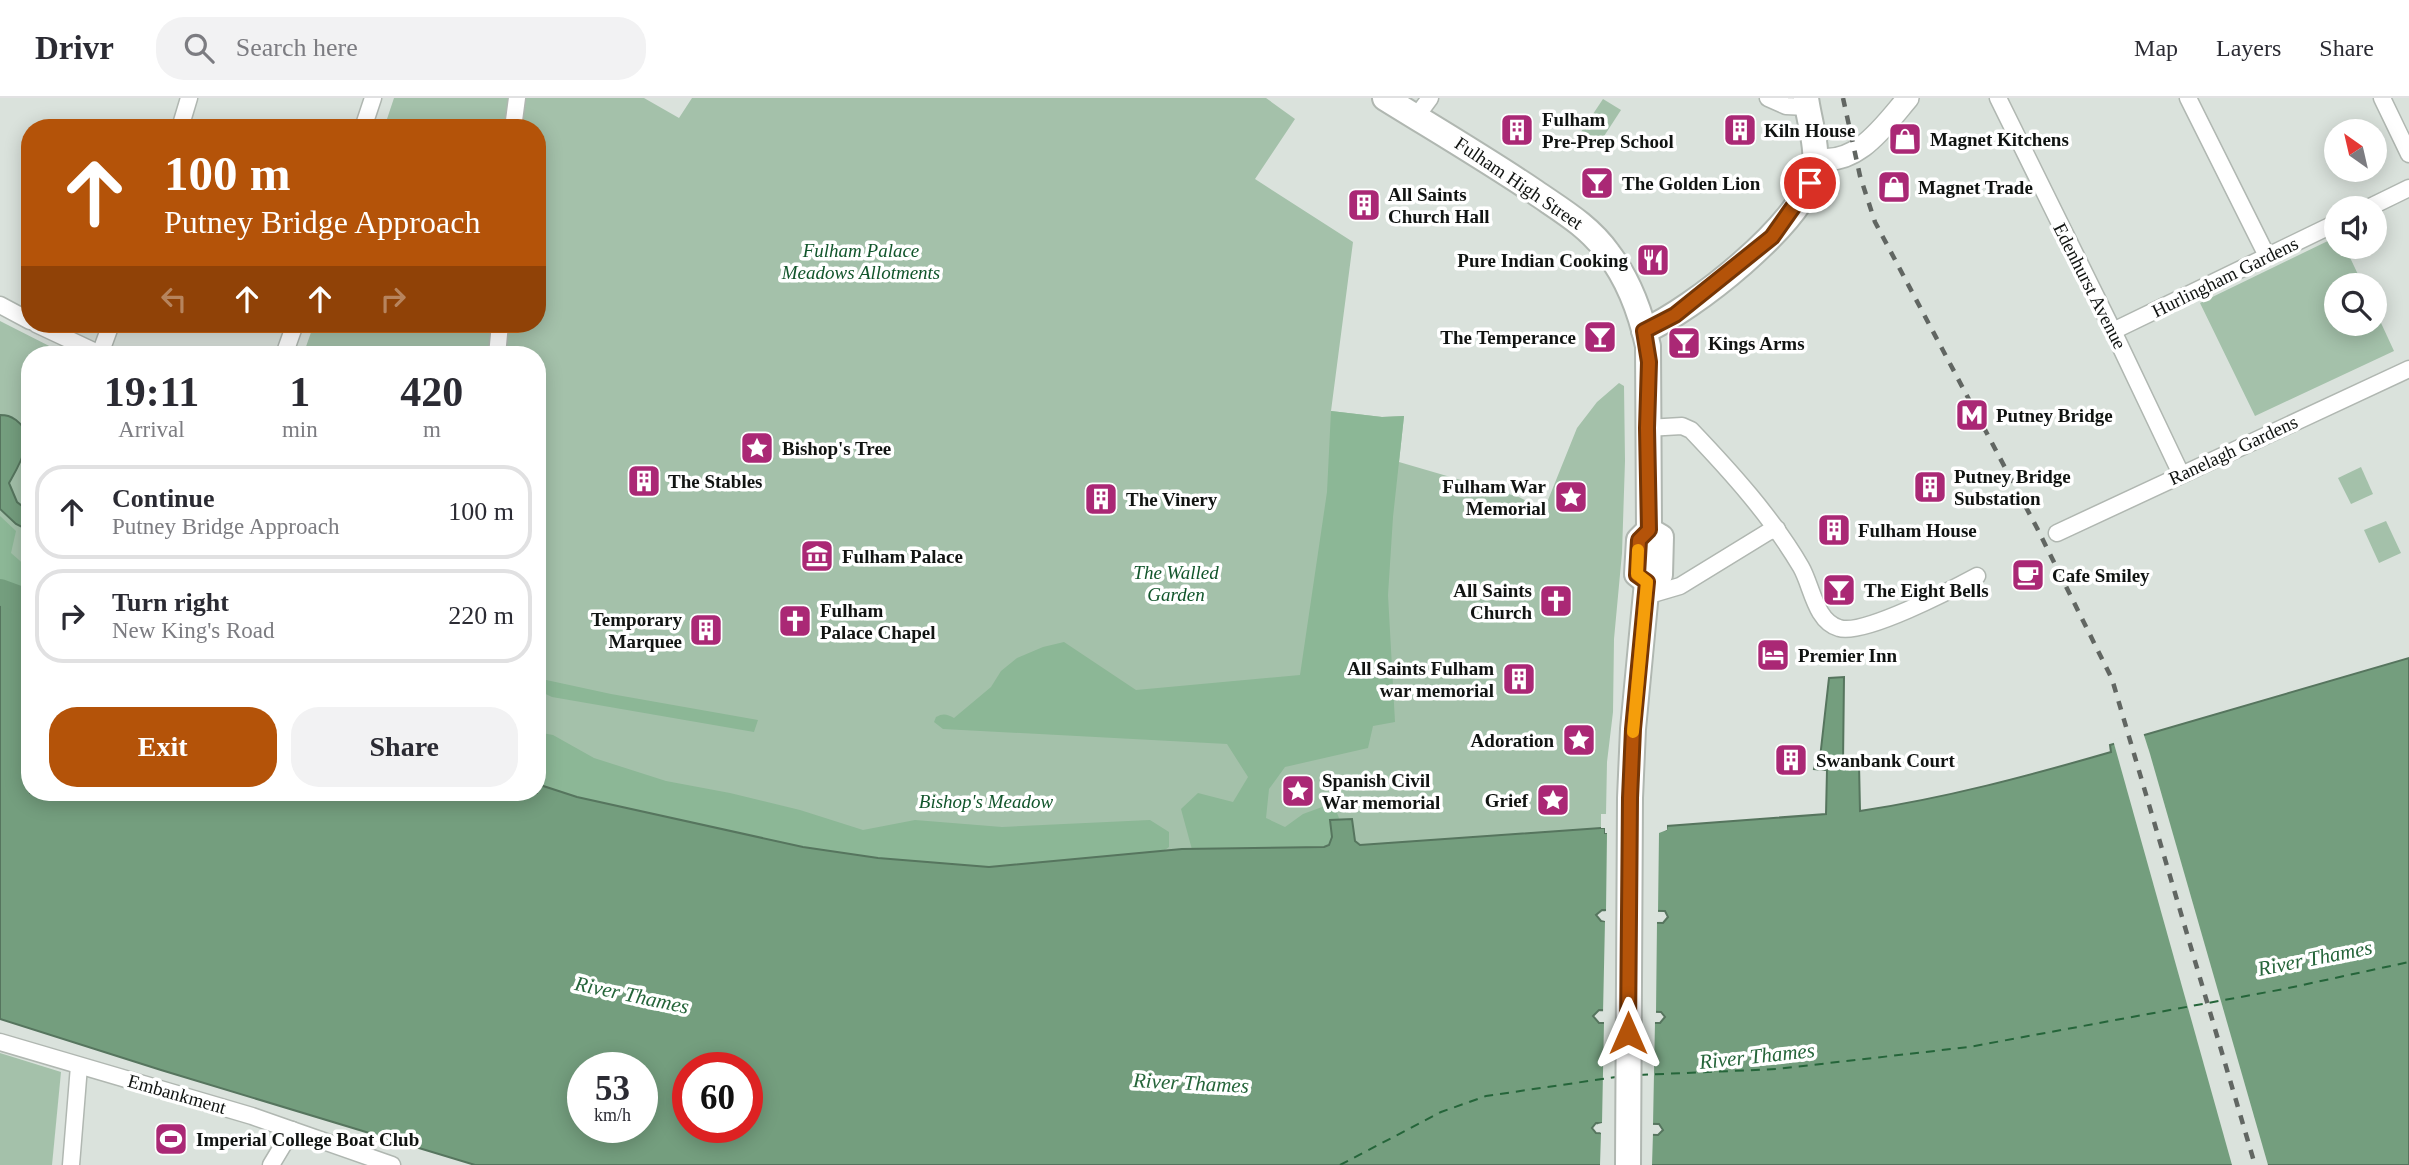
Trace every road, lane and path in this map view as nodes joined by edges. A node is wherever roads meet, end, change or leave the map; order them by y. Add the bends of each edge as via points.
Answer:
1 (189, 98) edge
2 (373, 98) edge
3 (517, 98) edge
4 (1385, 98) edge
5 (1908, 98) edge
6 (1998, 98) edge
7 (2188, 98) edge
8 (2382, 98) edge
9 (1771, 100) edge
10 (1806, 103) edge
11 (1423, 107) edge
12 (183, 119) edge
13 (366, 119) edge
14 (514, 119) edge
15 (2409, 154) edge
16 (1815, 158) junction
17 (2409, 188) edge
18 (2387, 199) edge
19 (2324, 229) edge
20 (2267, 256) junction
21 (0, 305) edge
22 (21, 316) edge
23 (1644, 331) junction
24 (2113, 331) junction
25 (55, 333) edge
26 (82, 346) edge
27 (2409, 369) edge
28 (1647, 428) junction
29 (2181, 474) junction
30 (1777, 529) junction
31 (2057, 533) dead end
32 (1977, 576) dead end
33 (1646, 589) junction
34 (0, 1042) edge
35 (79, 1066) junction
36 (292, 1130) junction
37 (71, 1165) edge
38 (271, 1165) edge
39 (392, 1165) edge
40 (1628, 1165) edge

1 - 12 street
2 - 13 street
3 - 14 street
4 - 11 main road, Fulham High Street
5 - 16 street via 1870,142 1837,160
6 - 24 street, Edenhurst Avenue
7 - 20 street
8 - 15 street
9 - 10 street via 1786,106
10 - 16 main road
11 - 23 main road, Fulham High Street via 1441,130 1600,242 1614,262
16 - 23 main road via 1810,183 1772,237 1675,315
17 - 18 street
19 - 20 street, Hurlingham Gardens
20 - 24 street, Hurlingham Gardens
21 - 22 street
23 - 28 main road, Fulham High Street via 1649,362
24 - 29 street, Edenhurst Avenue
25 - 26 street
27 - 29 street, Ranelagh Gardens
28 - 30 street via 1682,426 1691,430
28 - 33 main road, Fulham High Street via 1649,530 1661,537 1661,569
29 - 31 street, Ranelagh Gardens
30 - 32 street via 1810,583 1825,620 1840,629 1852,630 1896,615
30 - 33 street via 1680,586
33 - 40 main road via 1630,814
34 - 35 street, Embankment
35 - 36 street, Embankment
35 - 37 street
36 - 38 street
36 - 39 street, Embankment

